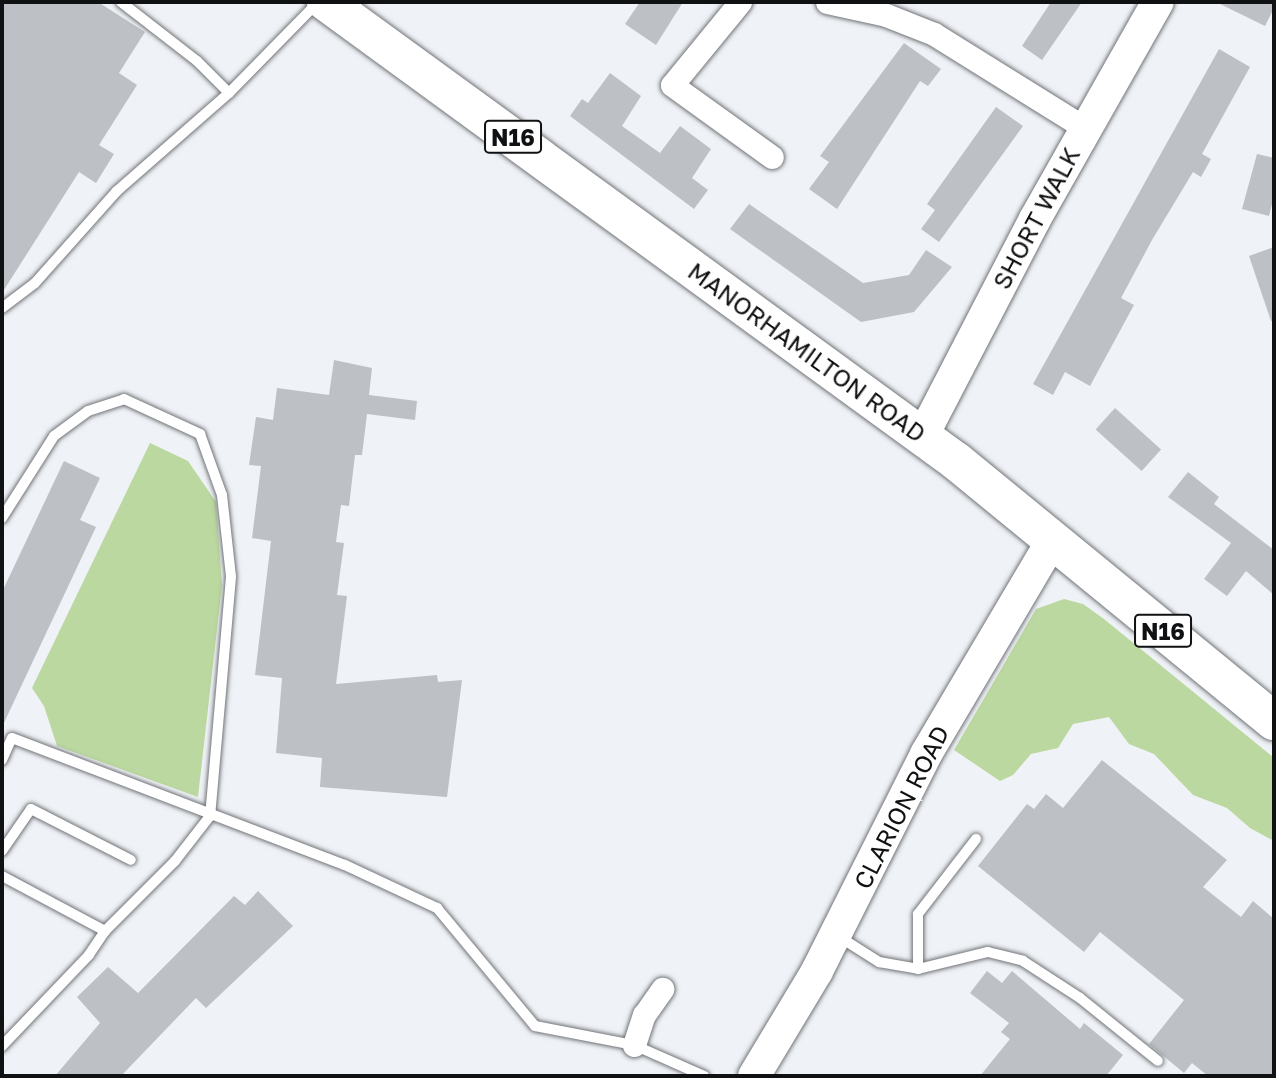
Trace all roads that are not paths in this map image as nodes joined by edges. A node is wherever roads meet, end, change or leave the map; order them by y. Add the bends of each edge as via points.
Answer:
1 (121, 2) edge
2 (317, 2) edge
3 (326, 2) edge
4 (740, 2) edge
5 (827, 2) edge
6 (1158, 2) edge
7 (889, 8) edge
8 (229, 93) junction
9 (1085, 128) junction
10 (772, 157) dead end
11 (2, 308) edge
12 (922, 437) junction
13 (2, 518) edge
14 (1052, 541) junction
15 (1274, 721) edge
16 (2, 760) edge
17 (210, 816) junction
18 (976, 839) dead end
19 (2, 850) edge
20 (131, 860) dead end
21 (2, 876) edge
22 (105, 931) junction
23 (836, 934) junction
24 (918, 969) junction
25 (662, 989) dead end
26 (634, 1045) junction
27 (2, 1046) edge
28 (1158, 1061) dead end
29 (704, 1076) edge
30 (754, 1076) edge

1 - 8 lane via 197,61
2 - 8 lane
3 - 12 highway, MANORHAMILTON ROAD / N16
4 - 10 street via 672,85
5 - 7 street
6 - 9 street, SHORT WALK
7 - 9 street
8 - 11 lane via 117,191 35,283
9 - 12 street, SHORT WALK
12 - 14 highway, MANORHAMILTON ROAD / N16
13 - 17 lane via 54,436 88,411 124,399 200,434 222,495 231,577
14 - 15 highway, MANORHAMILTON ROAD / N16
14 - 23 street, CLARION ROAD via 926,754
16 - 17 lane via 12,738
17 - 22 lane via 175,862
17 - 26 lane via 345,865 436,908 535,1026
18 - 24 lane via 918,914
19 - 20 lane via 31,809
21 - 22 lane
22 - 27 lane via 89,955
23 - 24 lane via 879,962
23 - 30 street, CLARION ROAD
24 - 28 lane via 988,952 1023,961 1080,998
25 - 26 street via 644,1015
26 - 29 lane

